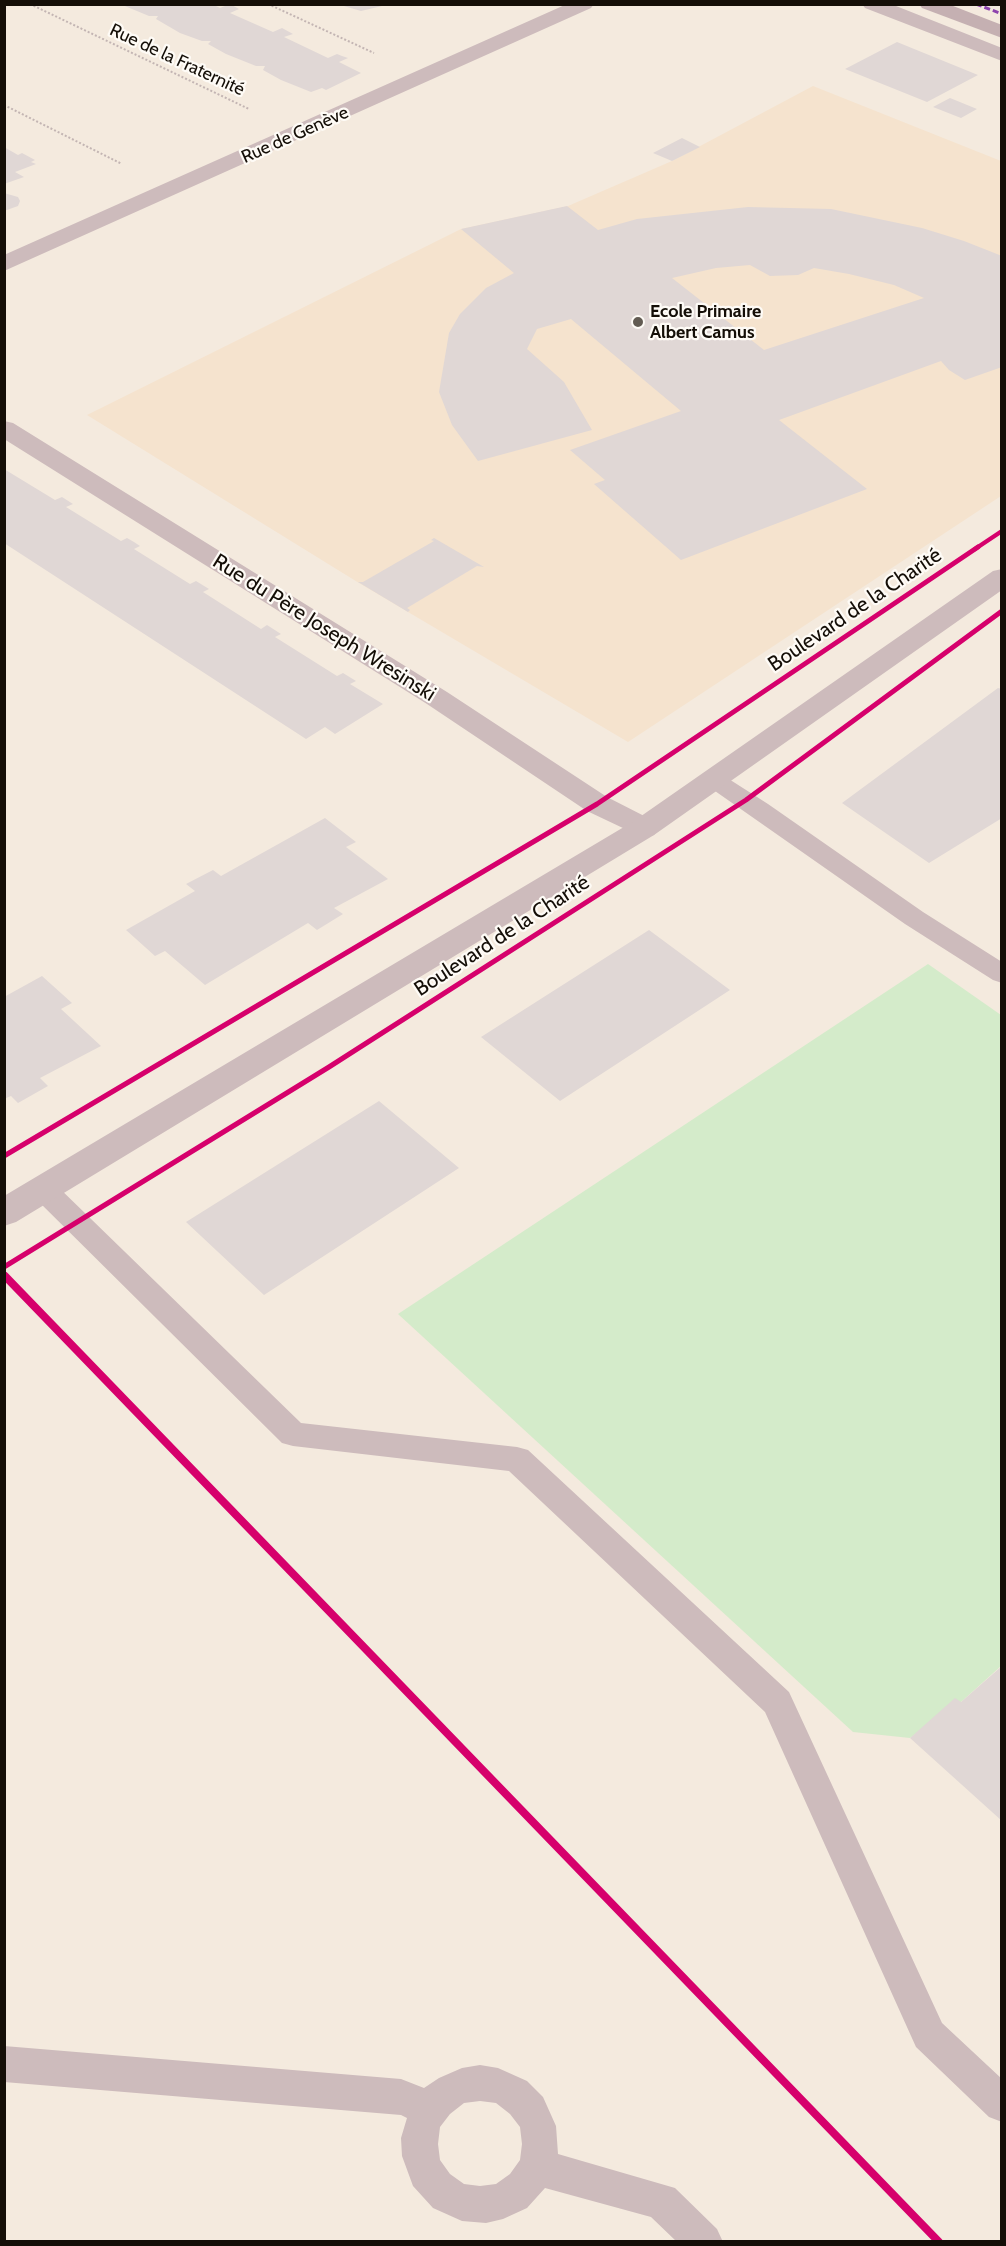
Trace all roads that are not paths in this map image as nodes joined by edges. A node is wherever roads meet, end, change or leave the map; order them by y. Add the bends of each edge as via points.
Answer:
1 (584, 4) edge
2 (872, 4) edge
3 (929, 4) edge
4 (1002, 32) edge
5 (1002, 55) edge
6 (4, 264) edge
7 (4, 428) edge
8 (1002, 577) edge
9 (713, 779) junction
10 (644, 828) junction
11 (1002, 974) edge
12 (44, 1190) junction
13 (4, 1213) edge
14 (4, 2064) edge
15 (1002, 2104) edge
16 (430, 2109) junction
17 (536, 2167) junction
18 (704, 2241) edge

1 - 6 street, Rue de Genève
2 - 5 street
3 - 4 main road
7 - 10 street, Rue du Père Joseph Wresinski via 437,698 597,804
8 - 9 street, Boulevard de la Charité
9 - 10 street, Boulevard de la Charité
9 - 11 lane
10 - 12 street, Boulevard de la Charité
12 - 13 street, Boulevard de la Charité
12 - 15 lane via 292,1434 517,1459 777,1702 929,2035
14 - 16 lane via 401,2097
16 - 17 lane via 456,2088 477,2082 515,2093 530,2108 539,2127 542,2148
16 - 17 lane via 420,2133 420,2152 436,2187 452,2198 470,2204 490,2204 509,2197 525,2186
17 - 18 lane via 662,2201

